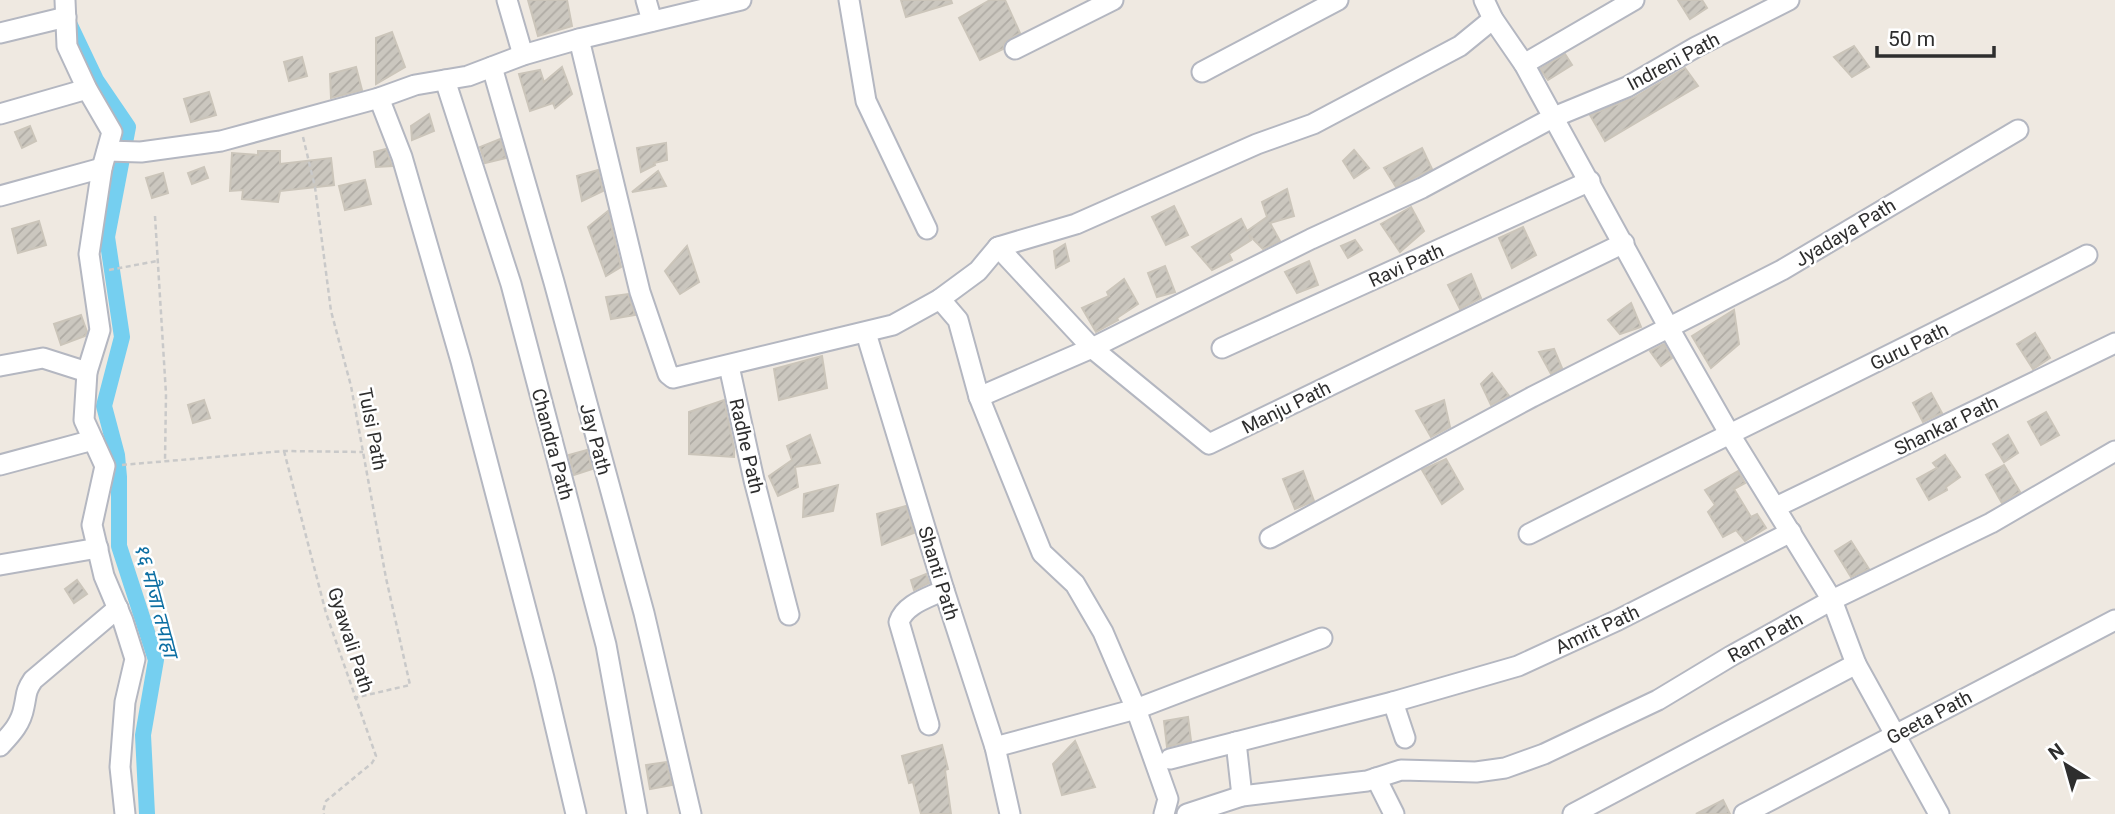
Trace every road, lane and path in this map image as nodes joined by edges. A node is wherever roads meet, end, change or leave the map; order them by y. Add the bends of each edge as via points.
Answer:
1 (507, 0) edge
2 (646, 0) edge
3 (741, 0) edge
4 (849, 0) edge
5 (1113, 0) edge
6 (1338, 0) edge
7 (1483, 0) edge
8 (1634, 0) edge
9 (1789, 0) edge
10 (65, 8) edge
11 (1493, 19) junction
12 (652, 21) junction
13 (0, 33) edge
14 (579, 39) junction
15 (1015, 49) dead end
16 (523, 55) junction
17 (1524, 64) junction
18 (492, 66) junction
19 (1202, 72) dead end
20 (445, 80) junction
21 (87, 89) junction
22 (379, 99) junction
23 (0, 114) edge
24 (1554, 117) junction
25 (299, 120) junction
26 (2018, 130) dead end
27 (104, 159) junction
28 (1590, 181) junction
29 (0, 195) edge
30 (155, 216) dead end
31 (927, 229) dead end
32 (1624, 243) junction
33 (998, 247) junction
34 (2087, 255) dead end
35 (158, 261) junction
36 (92, 274) junction
37 (940, 299) junction
38 (1669, 328) junction
39 (866, 333) junction
40 (2115, 343) edge
41 (1092, 348) junction
42 (1223, 348) dead end
43 (0, 366) edge
44 (729, 366) junction
45 (87, 372) junction
46 (979, 397) junction
47 (1729, 433) junction
48 (93, 440) junction
49 (2115, 451) edge
50 (284, 452) junction
51 (363, 452) junction
52 (165, 461) junction
53 (0, 465) edge
54 (105, 466) junction
55 (1776, 507) junction
56 (1791, 532) junction
57 (1529, 534) dead end
58 (1270, 538) dead end
59 (98, 548) junction
60 (0, 565) edge
61 (944, 590) junction
62 (1832, 600) junction
63 (118, 608) junction
64 (789, 615) dead end
65 (2115, 620) edge
66 (1322, 638) dead end
67 (1856, 664) junction
68 (354, 698) junction
69 (1393, 702) junction
70 (1136, 709) junction
71 (929, 725) dead end
72 (1895, 735) junction
73 (1405, 738) dead end
74 (1236, 742) junction
75 (0, 746) edge
76 (995, 747) junction
77 (1170, 759) dead end
78 (1376, 778) junction
79 (1242, 796) junction
80 (125, 814) edge
81 (324, 814) edge
82 (576, 814) edge
83 (637, 814) edge
84 (691, 814) edge
85 (1010, 814) edge
86 (1164, 814) edge
87 (1187, 814) edge
88 (1394, 814) edge
89 (1573, 814) edge
90 (1744, 814) edge
91 (1939, 814) edge

1 - 16 street
2 - 12 street
3 - 12 street
4 - 31 street via 866,101
5 - 15 street
6 - 19 street
7 - 11 street
8 - 17 street
9 - 24 street, Indreni Path via 1627,87
10 - 13 street
10 - 21 street via 67,46
11 - 17 street
11 - 33 street via 1460,46 1313,124 1076,224
12 - 14 street
14 - 16 street
14 - 44 street via 640,292 663,365 673,378
16 - 18 street
17 - 24 street
18 - 20 street
18 - 84 street, Jay Path via 644,613
20 - 22 street
20 - 83 street, Chandra Path via 518,310 606,645
21 - 23 street
21 - 27 street via 112,132
22 - 25 street
22 - 82 street via 409,180 461,361
24 - 28 street
24 - 41 street, Indreni Path via 1422,188
25 - 27 street via 221,141
25 - 51 path, Tulsi Path via 315,187 331,311
26 - 38 street, Jyadaya Path via 1782,270
27 - 29 street
27 - 36 street via 89,254
28 - 32 street
28 - 42 street, Ravi Path
30 - 35 path
32 - 38 street
32 - 41 street, Manju Path via 1209,444
33 - 37 street via 978,271
33 - 41 street, Manju Path
34 - 47 street, Guru Path
35 - 36 path
35 - 52 path
36 - 45 street via 100,330
37 - 39 street via 893,325
37 - 46 street via 958,320
38 - 47 street
38 - 58 street, Jyadaya Path
39 - 44 street
39 - 61 street, Shanti Path
40 - 55 street, Shankar Path
41 - 46 street, Indreni Path
43 - 45 street via 43,358
44 - 64 street, Radhe Path
45 - 48 street via 84,420
46 - 70 street via 1042,553 1074,584 1103,632
47 - 55 street
47 - 57 street, Guru Path
48 - 53 street
48 - 54 street
49 - 62 street, Ram Path via 1991,523
50 - 51 path
50 - 52 path
50 - 68 path, Gyawali Path via 326,613
51 - 68 path, Tulsi Path via 410,685
52 - 54 path
54 - 59 street via 92,525
55 - 56 street
56 - 62 street
56 - 69 street, Amrit Path via 1518,666
59 - 60 street
59 - 63 street
61 - 71 street via 907,609 899,622
61 - 76 street, Shanti Path
62 - 67 street
62 - 78 street, Ram Path via 1658,700 1544,754 1504,768 1401,770
63 - 75 street via 33,680 24,693 17,727
63 - 80 street via 135,659 125,702 120,767
65 - 72 street, Geeta Path
66 - 70 street
67 - 72 street
67 - 89 street
68 - 81 path, Gyawali Path via 376,756 326,801
69 - 73 street
69 - 74 street, Amrit Path
70 - 76 street
70 - 86 street via 1168,799
72 - 90 street, Geeta Path
72 - 91 street
74 - 77 street, Amrit Path
74 - 79 street
76 - 85 street, Shanti Path
78 - 79 street, Ram Path
78 - 88 street
79 - 87 street, Ram Path

